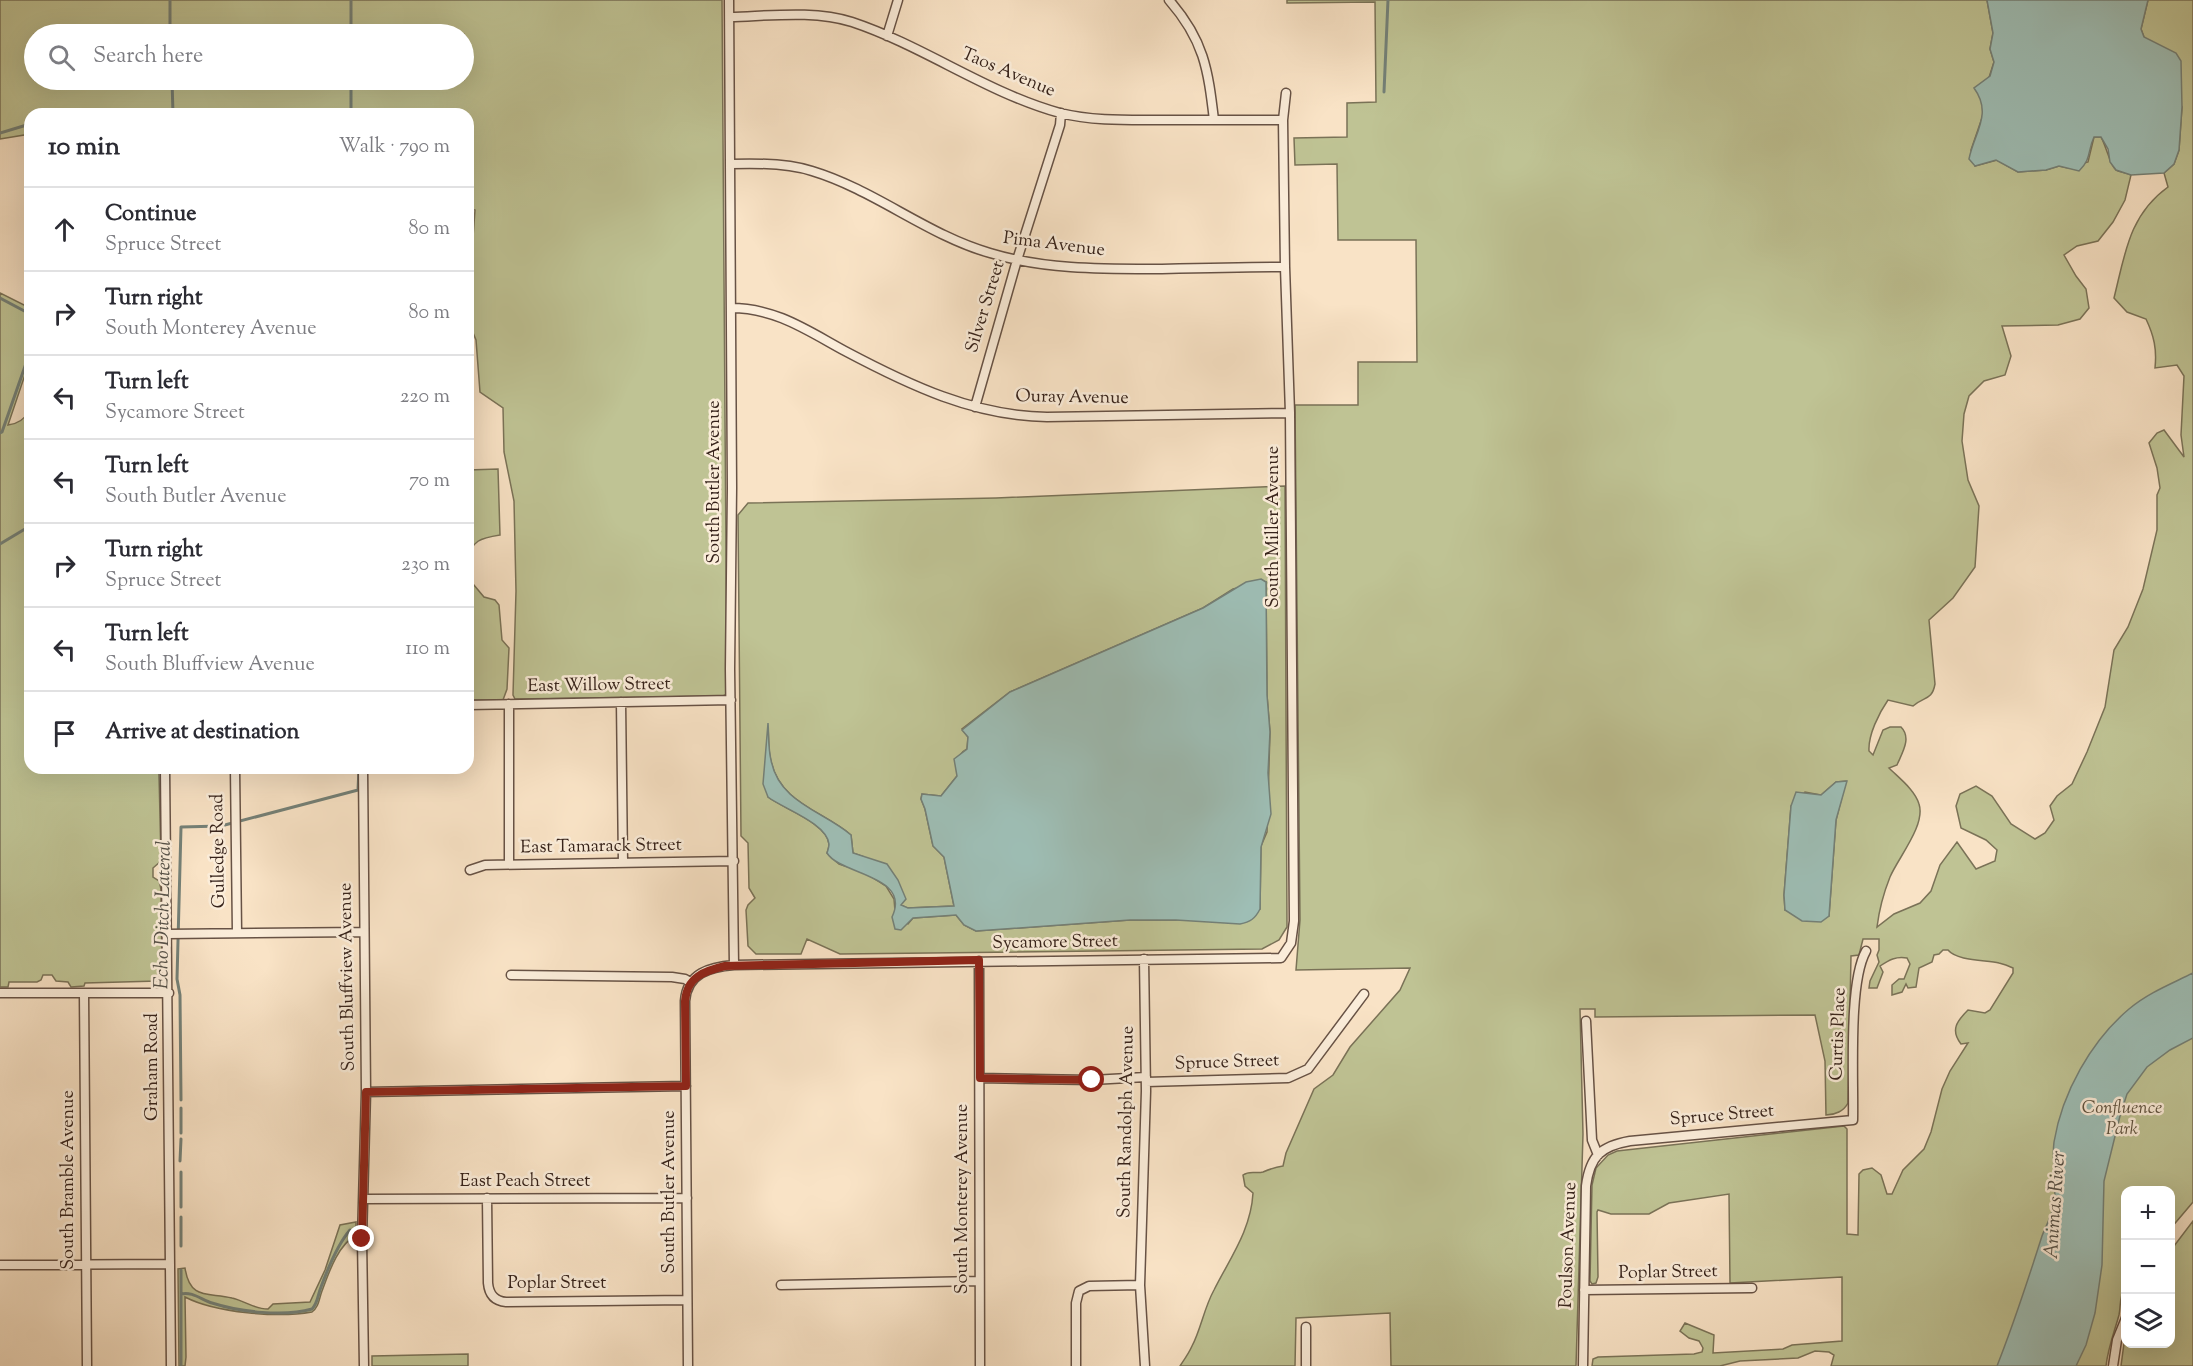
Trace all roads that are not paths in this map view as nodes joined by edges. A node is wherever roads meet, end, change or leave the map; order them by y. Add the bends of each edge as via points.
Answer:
1 (729, 0) edge
2 (898, 0) edge
3 (1169, 0) edge
4 (730, 17) junction
5 (887, 36) junction
6 (1286, 93) dead end
7 (1061, 113) junction
8 (1214, 120) junction
9 (1283, 120) junction
10 (731, 164) junction
11 (1017, 260) junction
12 (1285, 267) junction
13 (731, 309) junction
14 (975, 407) junction
15 (1290, 413) junction
16 (731, 700) junction
17 (621, 702) junction
18 (509, 704) junction
19 (474, 705) edge
20 (165, 774) edge
21 (234, 774) edge
22 (363, 774) edge
23 (734, 861) junction
24 (623, 863) junction
25 (509, 864) junction
26 (470, 870) dead end
27 (364, 932) junction
28 (237, 933) junction
29 (168, 934) junction
30 (1866, 951) dead end
31 (1281, 958) joint
32 (1144, 959) junction
33 (979, 960) junction
34 (734, 965) junction
35 (511, 975) dead end
36 (690, 982) junction
37 (0, 993) edge
38 (84, 993) junction
39 (169, 993) junction
40 (1365, 994) dead end
41 (1586, 1021) dead end
42 (980, 1078) junction
43 (1146, 1079) junction
44 (686, 1086) junction
45 (366, 1092) junction
46 (1853, 1120) joint
47 (1598, 1155) junction
48 (487, 1198) junction
49 (687, 1198) junction
50 (364, 1199) junction
51 (87, 1264) junction
52 (170, 1264) junction
53 (0, 1265) edge
54 (979, 1281) junction
55 (1140, 1285) junction
56 (781, 1286) dead end
57 (1752, 1288) dead end
58 (1584, 1290) junction
59 (687, 1300) junction
60 (1306, 1328) dead end
61 (2121, 1330) edge
62 (87, 1366) edge
63 (171, 1366) edge
64 (364, 1366) edge
65 (688, 1366) edge
66 (980, 1366) edge
67 (1076, 1366) edge
68 (1145, 1366) edge
69 (1306, 1366) edge
70 (1583, 1366) edge
71 (2113, 1366) edge

1 - 4 street, South Butler Avenue
2 - 5 street
3 - 8 street via 1201,49
4 - 5 street, Taos Avenue via 829,18
4 - 10 street, South Butler Avenue
5 - 7 street, Taos Avenue via 987,85
6 - 9 street, South Miller Avenue
7 - 8 street, Taos Avenue via 1089,118
7 - 11 street, Silver Street
8 - 9 street, Taos Avenue
9 - 12 street, South Miller Avenue
10 - 11 street, Pima Avenue via 813,171 960,242
10 - 13 street, South Butler Avenue
11 - 12 street, Pima Avenue via 1110,269
11 - 14 street, Silver Street
12 - 15 street, South Miller Avenue
13 - 14 street, Ouray Avenue via 760,311 795,322 909,383
13 - 16 street, South Butler Avenue
14 - 15 street, Ouray Avenue via 1031,417
15 - 31 street, South Miller Avenue via 1294,921 1291,943
16 - 17 street, East Willow Street
16 - 23 street, South Butler Avenue
17 - 18 street, East Willow Street
17 - 24 street
18 - 19 street, East Willow Street
18 - 25 street
20 - 29 street, Graham Road
21 - 28 street, Gulledge Road
22 - 27 street, South Bluffview Avenue
23 - 24 street, East Tamarack Street
23 - 34 street, South Butler Avenue
24 - 25 street, East Tamarack Street
25 - 26 street, East Tamarack Street
27 - 28 street
27 - 45 street, South Bluffview Avenue
28 - 29 street
29 - 39 street, Graham Road
30 - 46 street, Curtis Place via 1856,997
31 - 32 street, Sycamore Street
32 - 33 street, Sycamore Street
32 - 43 street, South Randolph Avenue
33 - 34 street, Sycamore Street
33 - 42 street, South Monterey Avenue
34 - 36 street, Sycamore Street via 707,971
35 - 36 street via 672,976
36 - 44 street, South Butler Avenue via 685,1001
37 - 38 street
38 - 39 street
38 - 51 street, South Bramble Avenue
39 - 52 street, Graham Road
40 - 43 street, Spruce Street via 1308,1069 1288,1078
41 - 47 street via 1592,1140
42 - 43 street, Spruce Street
42 - 54 street, South Monterey Avenue
43 - 55 street, South Randolph Avenue
44 - 45 street
44 - 49 street, South Butler Avenue
45 - 50 street, South Bluffview Avenue
46 - 47 street, Spruce Street via 1630,1141 1610,1145
47 - 58 street, Poulson Avenue via 1592,1162 1586,1186
48 - 49 street, East Peach Street
48 - 50 street, East Peach Street
48 - 59 street, Poplar Street via 488,1283 489,1292 497,1300
49 - 59 street, South Butler Avenue
50 - 64 street, South Bluffview Avenue
51 - 52 street
51 - 53 street
51 - 62 street, South Bramble Avenue
52 - 63 street, Graham Road
54 - 56 street
54 - 66 street, South Monterey Avenue
55 - 67 street via 1089,1286 1079,1291
55 - 68 street, South Randolph Avenue
57 - 58 street, Poplar Street
58 - 70 street, Poulson Avenue
59 - 65 street, South Butler Avenue
60 - 69 street
61 - 71 street

